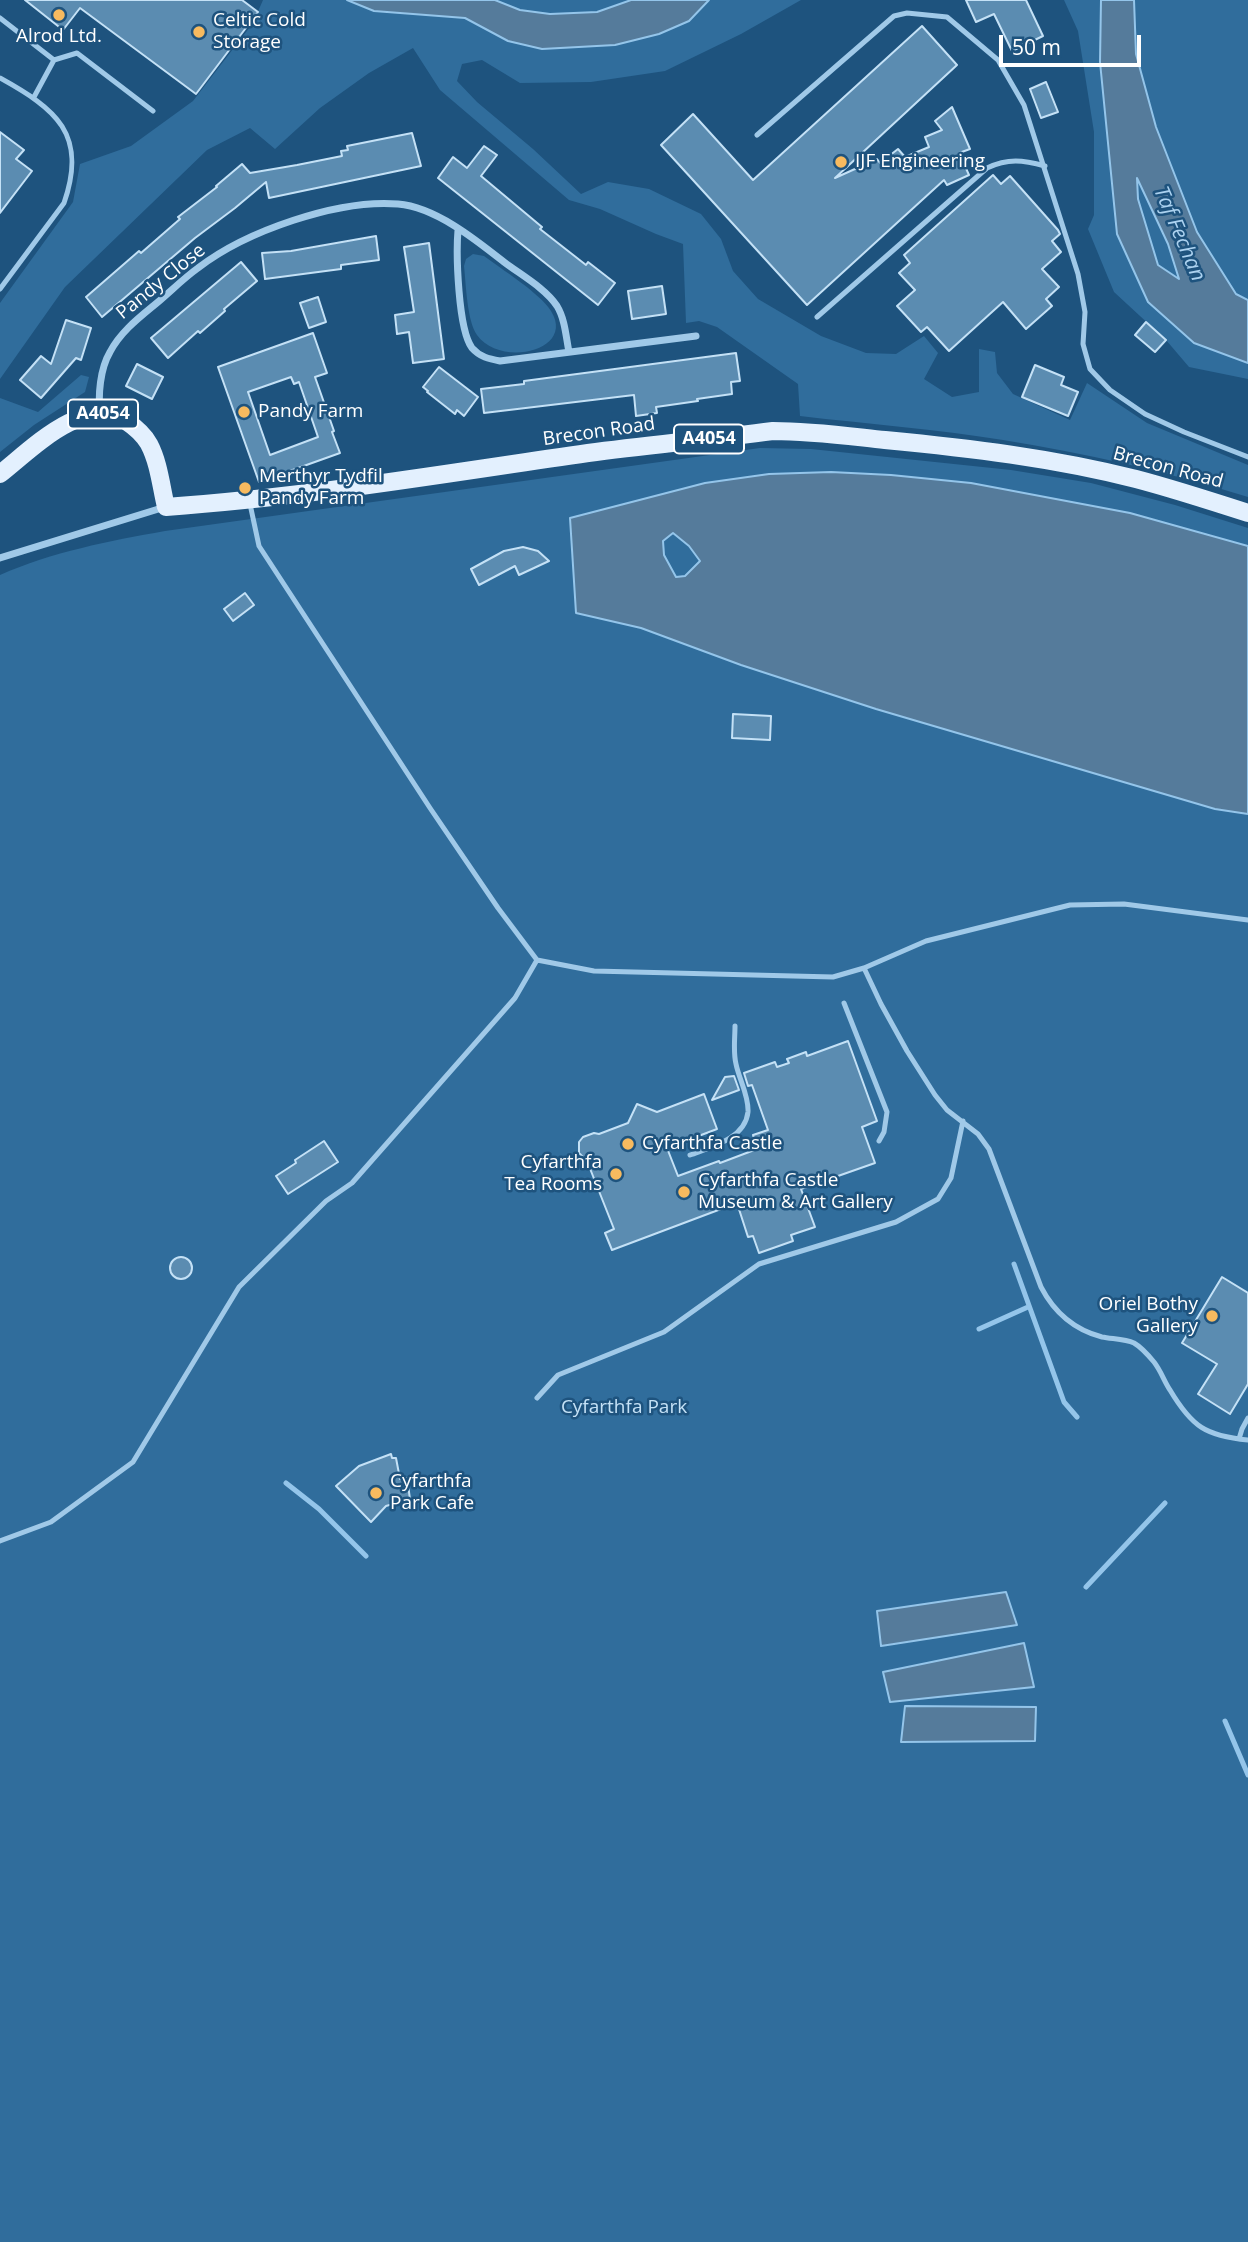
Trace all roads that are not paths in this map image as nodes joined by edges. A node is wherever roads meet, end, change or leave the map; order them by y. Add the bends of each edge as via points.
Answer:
1 (0, 18) edge
2 (54, 60) junction
3 (0, 78) edge
4 (34, 97) junction
5 (153, 111) dead end
6 (757, 135) dead end
7 (1045, 166) junction
8 (458, 230) junction
9 (0, 289) edge
10 (817, 317) dead end
11 (696, 336) dead end
12 (569, 352) junction
13 (101, 415) junction
14 (1248, 457) edge
15 (0, 474) edge
16 (250, 501) junction
17 (166, 507) junction
18 (1248, 513) edge
19 (0, 558) edge
20 (1248, 920) edge
21 (537, 960) junction
22 (864, 968) junction
23 (844, 1003) dead end
24 (734, 1026) dead end
25 (963, 1121) junction
26 (879, 1141) dead end
27 (690, 1155) dead end
28 (537, 1398) dead end
29 (1248, 1418) edge
30 (1239, 1439) junction
31 (1248, 1440) edge
32 (0, 1541) edge

1 - 2 lane
2 - 4 lane
2 - 5 lane via 77,53
3 - 4 lane
4 - 9 lane via 68,134 69,189 64,204
6 - 7 lane via 894,16 947,17 998,60 1024,105
7 - 10 lane via 1021,160 986,168
7 - 14 lane via 1078,274 1085,312 1083,344 1090,369 1110,390 1145,414
8 - 12 street, Pandy Close via 547,294 558,307
8 - 12 street via 456,260 466,336 473,348 485,359 500,361
8 - 13 street, Pandy Close via 426,210 364,204 319,212 239,243 200,266 125,331 109,353 101,379
11 - 12 street
13 - 15 main road, A4054 via 77,418 57,428
13 - 17 main road, A4054 via 114,414 148,442
16 - 17 main road, Brecon Road / A4054
16 - 18 main road, Brecon Road / A4054 via 590,453 800,431 942,445 1067,464 1136,479
16 - 21 lane via 260,546 430,808
17 - 19 street, Brecon Road
20 - 22 lane via 1124,904 1070,905 926,941
21 - 22 lane via 594,971 789,977 833,977
21 - 32 lane via 515,998 352,1183 326,1201 239,1287 133,1462 51,1522
22 - 25 lane via 935,1096
23 - 26 lane via 887,1112
24 - 27 lane via 735,1061 748,1112 740,1130
25 - 28 lane via 951,1178 938,1199 896,1222 759,1264 664,1332 558,1375
25 - 30 lane via 989,1149 1048,1300 1070,1323 1135,1344 1161,1371 1193,1421 1208,1433
29 - 30 lane
30 - 31 lane

